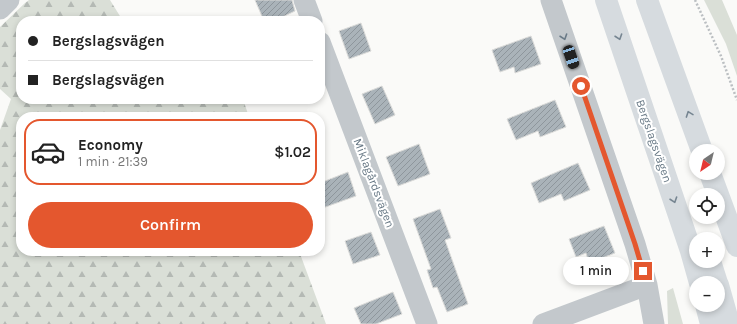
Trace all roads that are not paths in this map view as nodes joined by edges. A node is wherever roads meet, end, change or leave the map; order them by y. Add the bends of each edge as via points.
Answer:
1 (9, 0) edge
2 (304, 0) edge
3 (551, 0) edge
4 (606, 0) edge
5 (647, 0) edge
6 (0, 9) edge
7 (310, 16) edge
8 (325, 55) edge
9 (650, 130) junction
10 (699, 144) edge
11 (713, 180) edge
12 (701, 232) edge
13 (737, 246) edge
14 (698, 276) edge
15 (647, 285) junction
16 (725, 309) edge
17 (708, 312) edge
18 (427, 324) edge
19 (543, 324) edge
20 (654, 324) edge
21 (711, 324) edge
22 (729, 324) edge

1 - 6 street
2 - 7 street
3 -> 15 street
4 -> 9 main road, Bergslagsvägen
10 -> 5 main road
8 - 18 street, Miklagårdsvägen
9 - 12 main road via 668,149 679,168
9 -> 14 main road, Bergslagsvägen
11 - 13 main road
15 - 19 street
15 - 20 street
16 - 22 main road
17 - 21 main road

